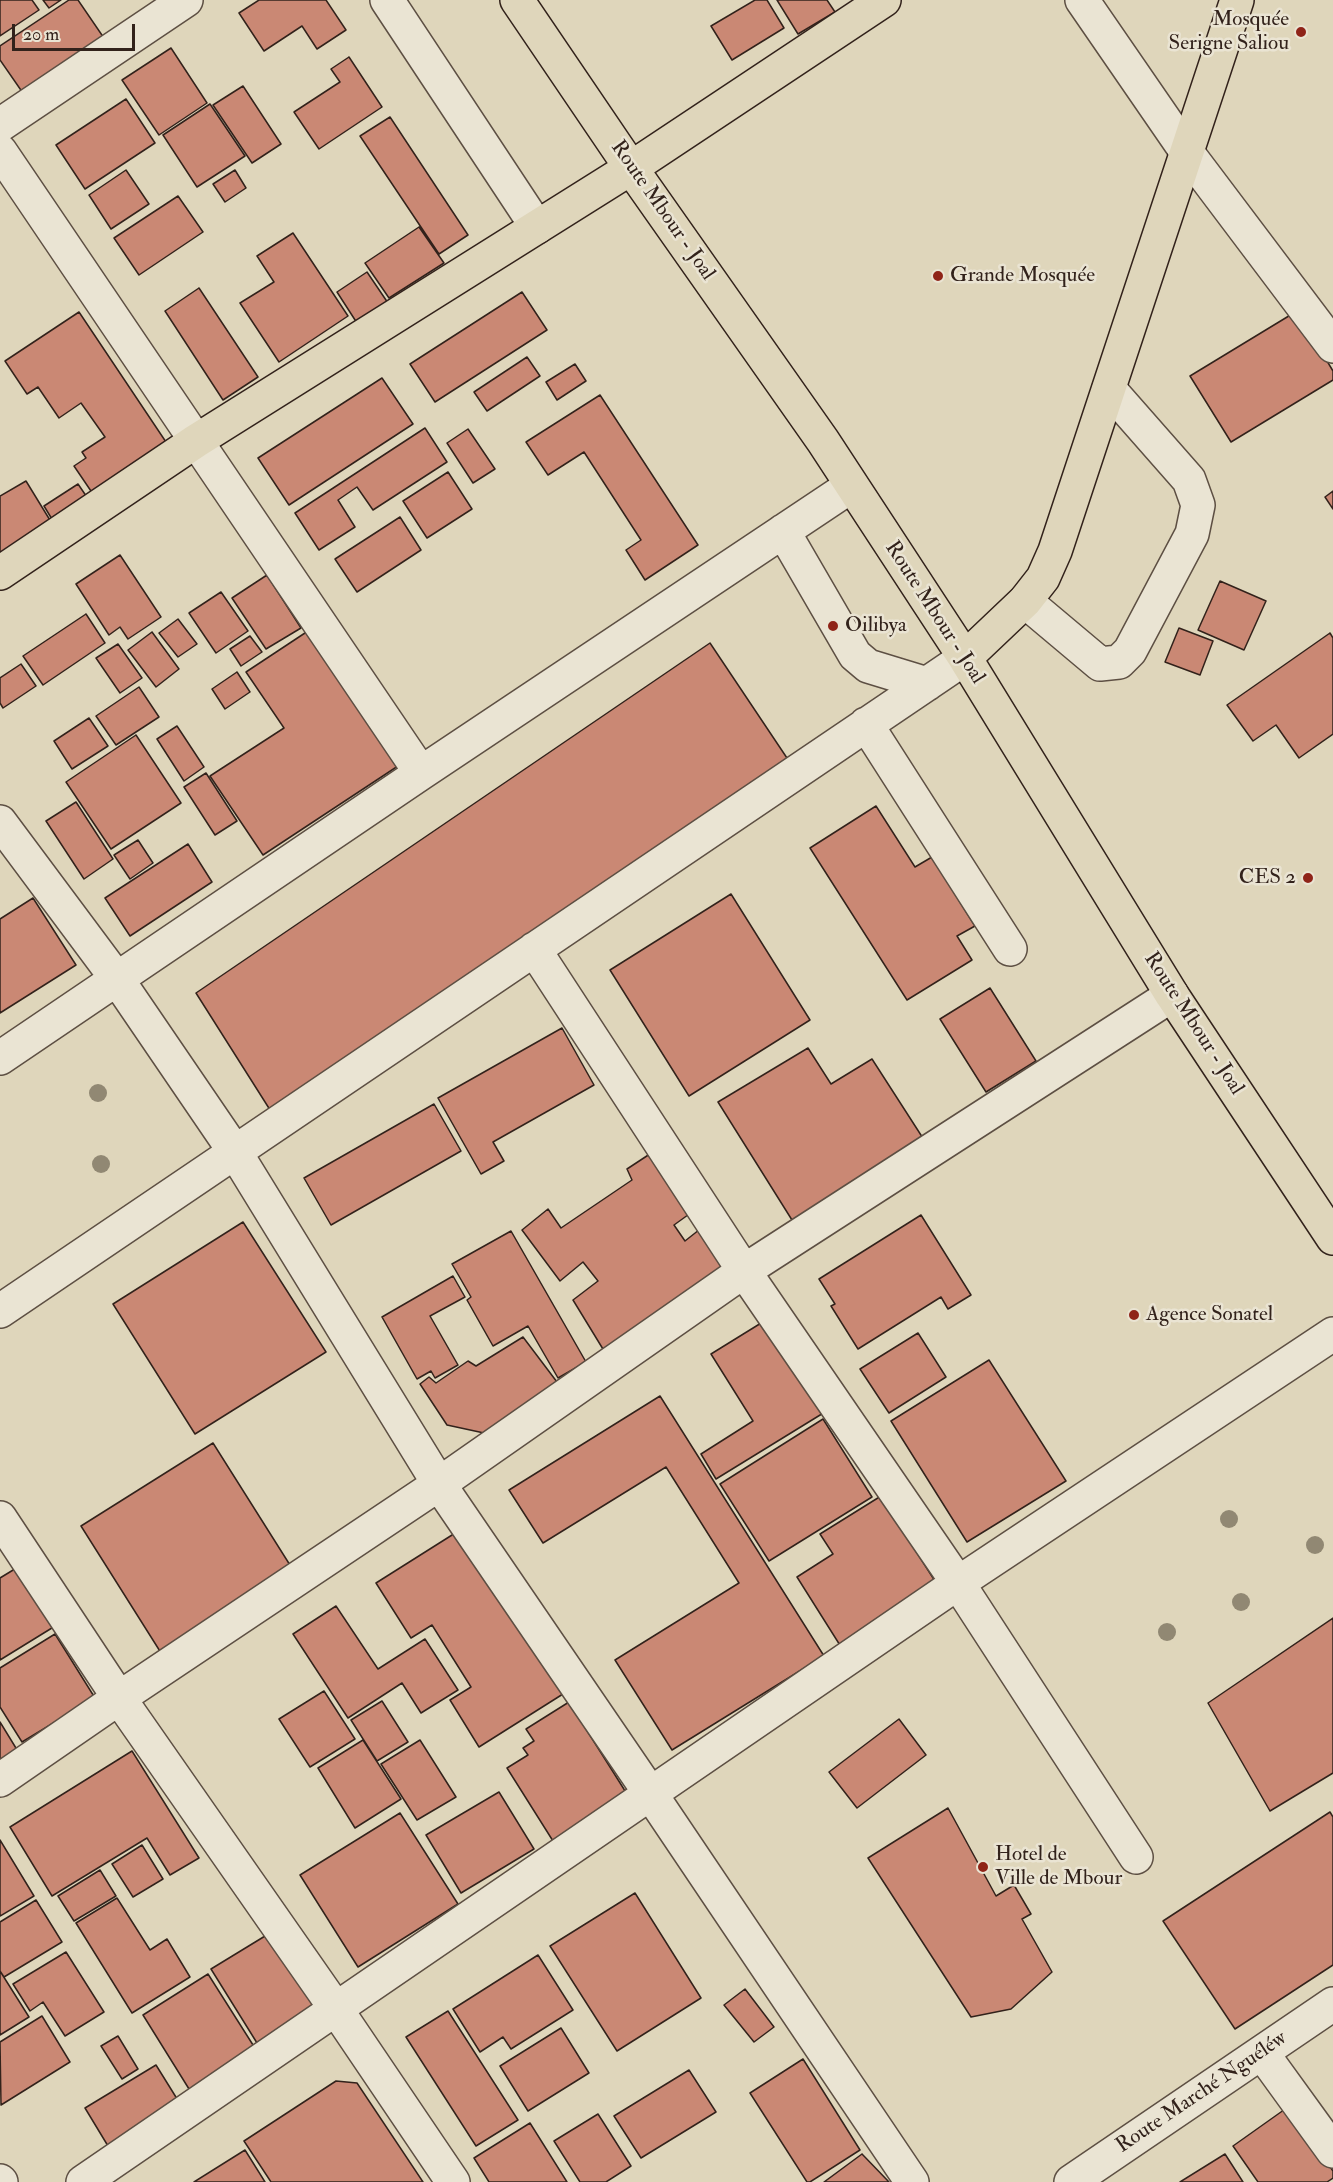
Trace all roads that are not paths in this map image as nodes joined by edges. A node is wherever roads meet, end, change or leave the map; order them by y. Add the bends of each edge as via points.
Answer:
1 (186, 0) edge
2 (387, 0) edge
3 (517, 0) edge
4 (884, 0) edge
5 (1082, 0) edge
6 (1237, 0) edge
7 (0, 125) edge
8 (0, 151) edge
9 (1186, 151) junction
10 (631, 168) junction
11 (537, 227) junction
12 (1333, 346) edge
13 (1109, 388) junction
14 (196, 441) junction
15 (851, 486) junction
16 (783, 531) junction
17 (0, 573) edge
18 (1025, 601) junction
19 (965, 658) junction
20 (927, 684) junction
21 (866, 724) junction
22 (421, 773) junction
23 (0, 822) edge
24 (534, 949) junction
25 (1010, 949) dead end
26 (117, 979) junction
27 (1172, 995) junction
28 (0, 1058) edge
29 (235, 1152) junction
30 (1333, 1238) edge
31 (744, 1271) junction
32 (0, 1311) edge
33 (1333, 1334) edge
34 (439, 1484) junction
35 (0, 1518) edge
36 (958, 1583) junction
37 (119, 1698) junction
38 (0, 1780) edge
39 (651, 1793) junction
40 (1136, 1857) dead end
41 (1333, 2004) edge
42 (336, 2009) junction
43 (1262, 2053) junction
44 (1333, 2151) edge
45 (83, 2182) edge
46 (453, 2182) edge
47 (912, 2182) edge
48 (1071, 2182) edge

1 - 7 street
2 - 11 street
3 - 10 main road, Route Mbour - Joal
4 - 10 main road
5 - 9 street
6 - 9 main road
8 - 14 street
9 - 12 street
9 - 13 main road
10 - 11 main road
10 - 15 main road, Route Mbour - Joal
11 - 14 main road
13 - 18 main road via 1055,551 1043,578
13 - 18 street via 1189,480 1198,505 1192,534 1130,651 1119,662 1100,664
14 - 17 main road
14 - 22 street
15 - 16 street
15 - 19 main road, Route Mbour - Joal
16 - 20 street via 855,655 868,666
16 - 22 street
18 - 19 main road
19 - 20 street
19 - 27 main road, Route Mbour - Joal
20 - 21 street
21 - 24 street
21 - 25 street
22 - 26 street
23 - 26 street
24 - 29 street
24 - 31 street
26 - 28 street
26 - 29 street
27 - 30 main road, Route Mbour - Joal
27 - 31 street
29 - 32 street
29 - 34 street
31 - 34 street
31 - 36 street
33 - 36 street
34 - 37 street
34 - 39 street
35 - 37 street
36 - 39 street
36 - 40 street
37 - 38 street
37 - 42 street
39 - 42 street
39 - 47 street
41 - 43 street, Route Marché Nguéléw
42 - 45 street
42 - 46 street
43 - 44 street
43 - 48 street, Route Marché Nguéléw

